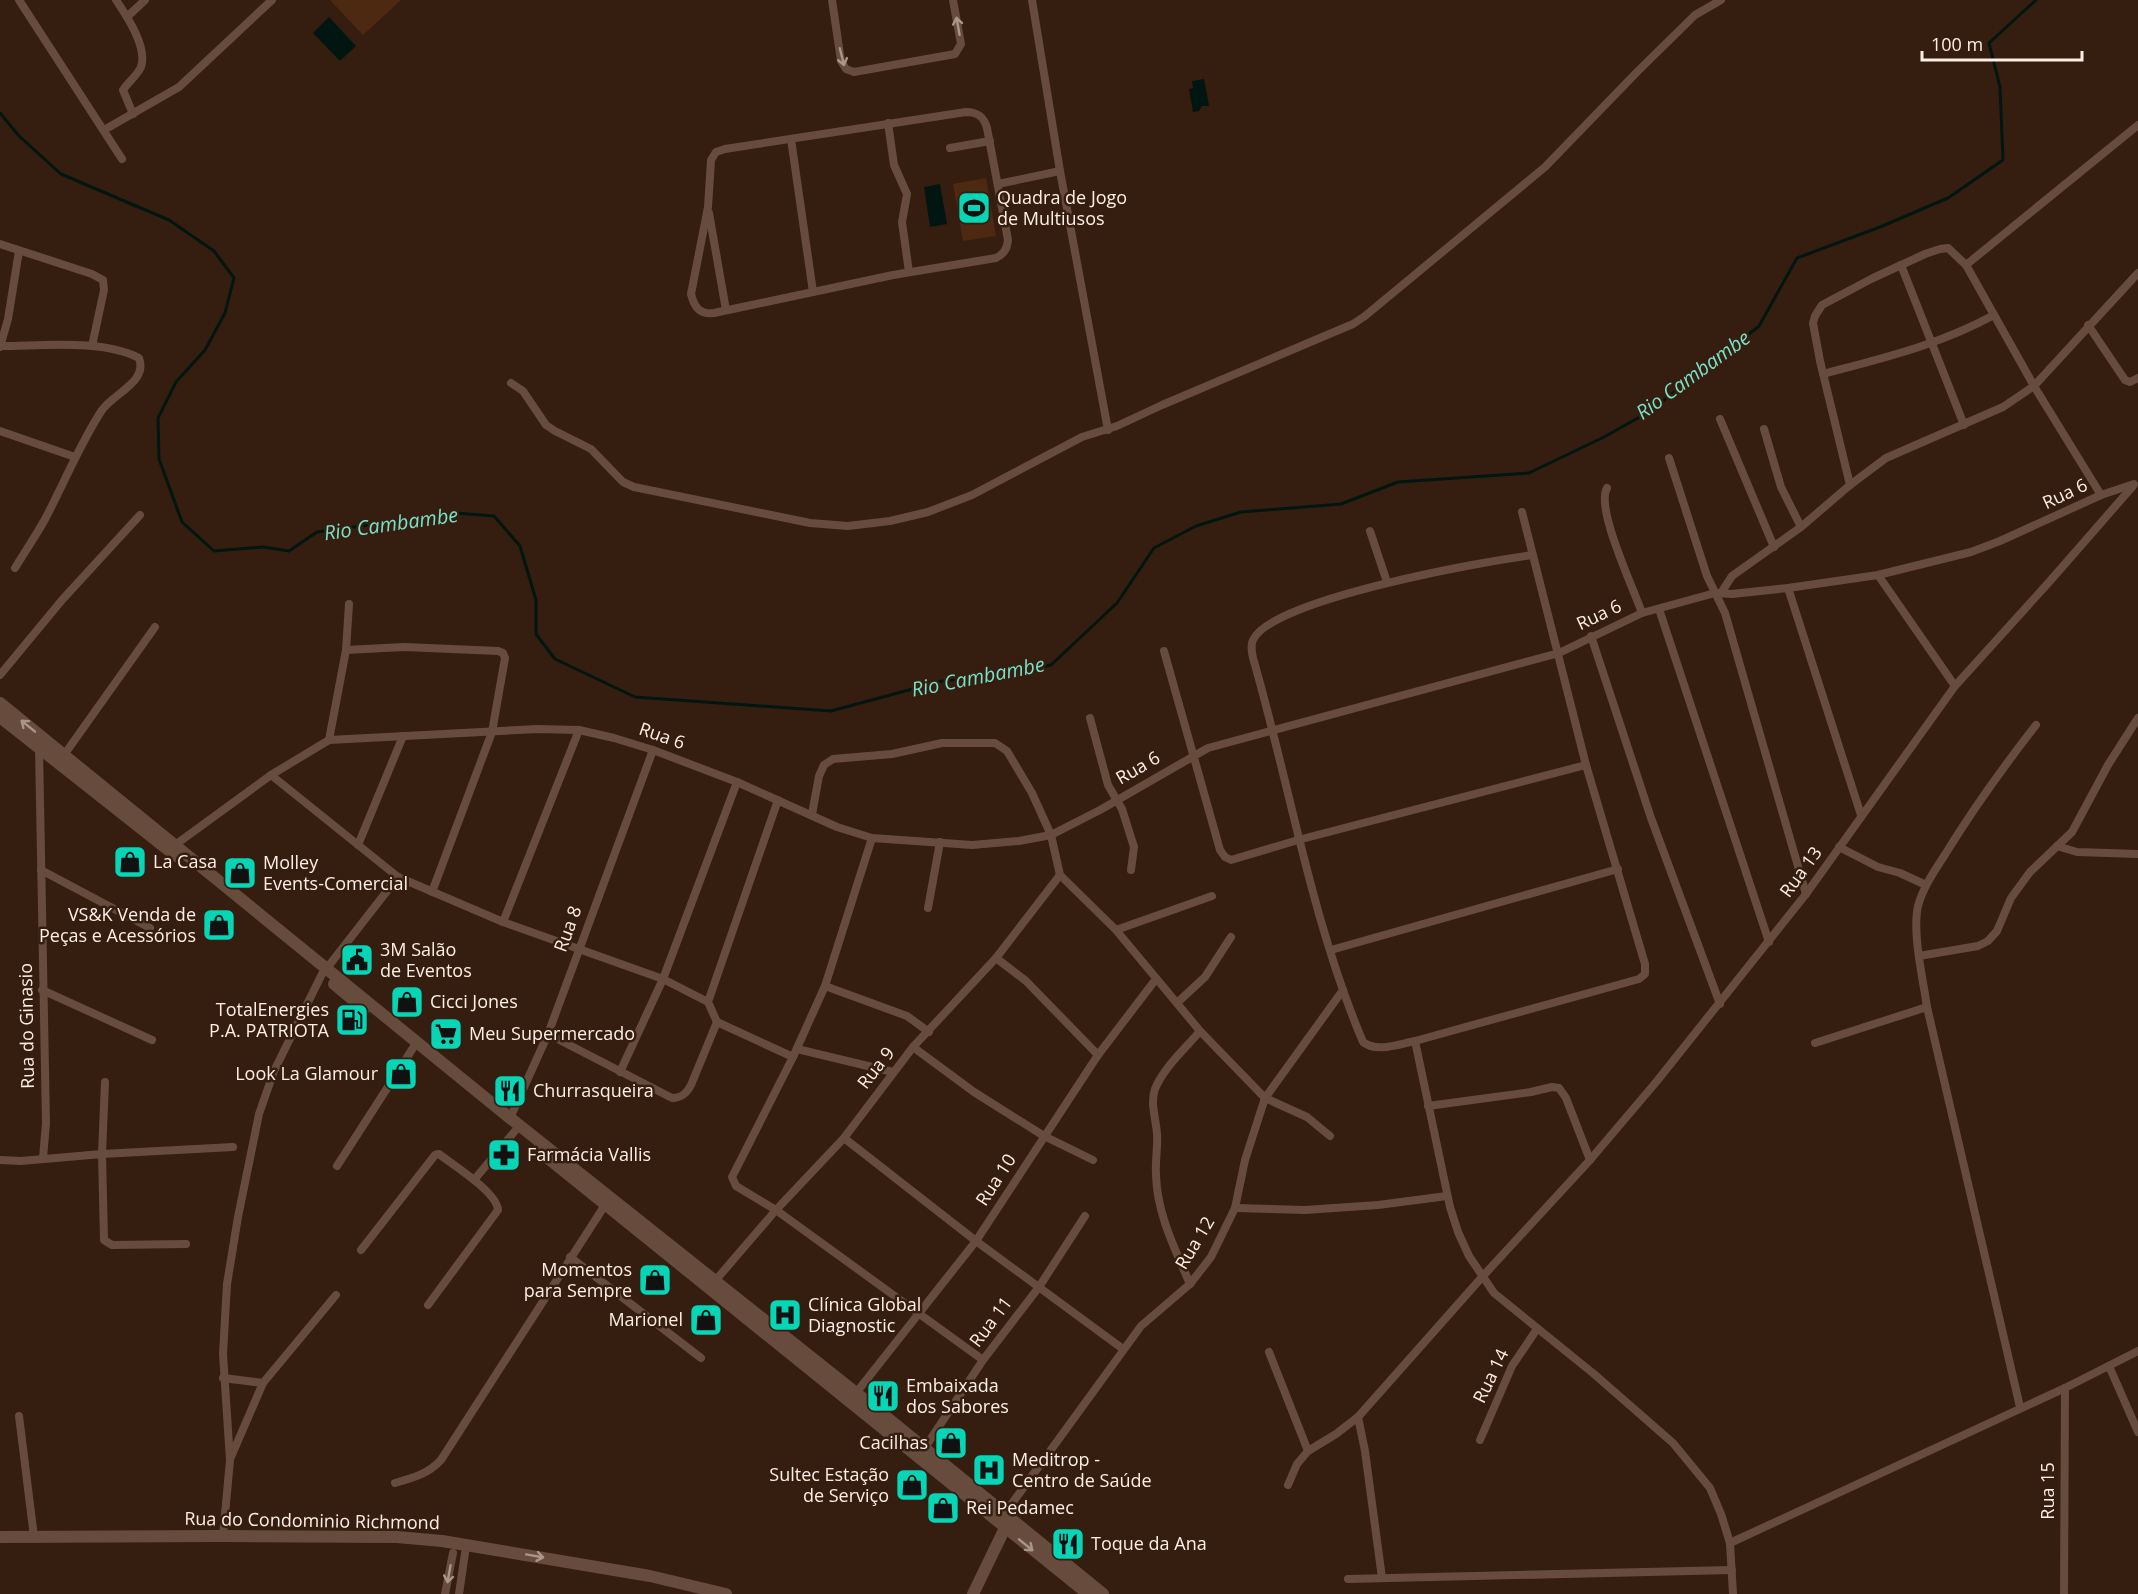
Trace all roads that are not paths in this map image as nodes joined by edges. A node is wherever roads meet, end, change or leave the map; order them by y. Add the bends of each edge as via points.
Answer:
1 (19, 0) edge
2 (116, 0) edge
3 (145, 0) edge
4 (272, 0) edge
5 (832, 0) edge
6 (953, 0) edge
7 (1032, 0) edge
8 (1720, 0) edge
9 (128, 17) junction
10 (133, 114) junction
11 (888, 123) junction
12 (2138, 125) edge
13 (104, 130) junction
14 (791, 139) junction
15 (990, 141) junction
16 (950, 148) dead end
17 (122, 159) dead end
18 (1060, 171) junction
19 (998, 184) junction
20 (708, 207) junction
21 (0, 244) edge
22 (19, 250) junction
23 (1901, 265) junction
24 (1966, 265) junction
25 (909, 272) junction
26 (2138, 273) edge
27 (813, 292) junction
28 (726, 310) junction
29 (1994, 315) junction
30 (2088, 326) junction
31 (1932, 344) junction
32 (0, 346) edge
33 (92, 346) junction
34 (1822, 374) junction
35 (2138, 378) edge
36 (511, 383) dead end
37 (2034, 386) junction
38 (1720, 419) dead end
39 (1964, 425) junction
40 (1108, 429) junction
41 (1764, 429) dead end
42 (0, 431) edge
43 (75, 457) junction
44 (1669, 458) dead end
45 (2136, 483) edge
46 (1850, 484) junction
47 (1606, 488) dead end
48 (2101, 495) junction
49 (1522, 512) dead end
50 (140, 515) dead end
51 (1801, 527) junction
52 (1370, 531) dead end
53 (1774, 547) junction
54 (1533, 555) junction
55 (15, 568) dead end
56 (1878, 575) junction
57 (1386, 582) junction
58 (1788, 588) junction
59 (1718, 593) junction
60 (350, 604) dead end
61 (1659, 609) junction
62 (1642, 614) junction
63 (155, 627) dead end
64 (1591, 636) junction
65 (346, 650) junction
66 (1164, 651) dead end
67 (1559, 653) junction
68 (0, 675) edge
69 (1955, 686) junction
70 (0, 703) edge
71 (0, 717) edge
72 (1090, 718) dead end
73 (2138, 718) edge
74 (2036, 725) dead end
75 (1274, 729) junction
76 (579, 730) junction
77 (492, 732) junction
78 (403, 736) junction
79 (329, 740) junction
80 (39, 748) junction
81 (653, 750) junction
82 (64, 755) junction
83 (1192, 756) junction
84 (1586, 765) junction
85 (271, 775) junction
86 (737, 782) junction
87 (778, 800) junction
88 (1117, 800) junction
89 (812, 814) junction
90 (1861, 815) junction
91 (1051, 835) junction
92 (872, 838) junction
93 (1298, 840) junction
94 (940, 842) junction
95 (175, 845) junction
96 (358, 845) junction
97 (2057, 846) junction
98 (1839, 847) junction
99 (2138, 854) edge
100 (1618, 869) junction
101 (40, 870) junction
102 (1131, 870) dead end
103 (1060, 875) junction
104 (398, 877) junction
105 (1926, 885) junction
106 (432, 892) junction
107 (1806, 894) junction
108 (1212, 896) dead end
109 (928, 908) dead end
110 (503, 922) junction
111 (150, 928) dead end
112 (1116, 930) junction
113 (1232, 938) dead end
114 (1769, 942) junction
115 (1331, 950) junction
116 (578, 951) junction
117 (1919, 956) junction
118 (996, 958) junction
119 (325, 971) junction
120 (663, 979) junction
121 (1156, 979) junction
122 (825, 986) junction
123 (42, 990) junction
124 (1342, 990) junction
125 (708, 1002) junction
126 (1178, 1002) junction
127 (1720, 1004) junction
128 (1927, 1007) junction
129 (717, 1022) junction
130 (1200, 1031) junction
131 (929, 1032) junction
132 (548, 1034) junction
133 (152, 1040) dead end
134 (1415, 1041) junction
135 (1815, 1043) dead end
136 (913, 1047) junction
137 (413, 1048) junction
138 (795, 1053) junction
139 (1098, 1055) junction
140 (620, 1072) junction
141 (893, 1072) junction
142 (105, 1082) dead end
143 (1265, 1098) junction
144 (1428, 1106) junction
145 (510, 1118) junction
146 (515, 1131) junction
147 (1044, 1136) junction
148 (1330, 1136) dead end
149 (844, 1138) junction
150 (233, 1148) dead end
151 (102, 1154) junction
152 (43, 1158) junction
153 (0, 1160) edge
154 (1093, 1160) dead end
155 (1590, 1160) junction
156 (337, 1166) dead end
157 (474, 1180) junction
158 (1447, 1196) junction
159 (605, 1205) junction
160 (1234, 1208) junction
161 (776, 1210) junction
162 (1085, 1216) dead end
163 (976, 1241) junction
164 (186, 1244) dead end
165 (361, 1251) dead end
166 (570, 1257) junction
167 (1483, 1276) junction
168 (715, 1281) junction
169 (1190, 1284) junction
170 (1038, 1287) junction
171 (336, 1295) dead end
172 (428, 1305) dead end
173 (917, 1313) junction
174 (1537, 1329) junction
175 (1123, 1349) junction
176 (2138, 1351) edge
177 (1269, 1352) dead end
178 (701, 1358) dead end
179 (983, 1360) junction
180 (2109, 1366) junction
181 (223, 1378) junction
182 (263, 1383) junction
183 (2066, 1388) junction
184 (856, 1393) junction
185 (2020, 1407) junction
186 (19, 1416) dead end
187 (1358, 1417) junction
188 (2138, 1432) edge
189 (1480, 1440) dead end
190 (924, 1449) junction
191 (1308, 1451) junction
192 (230, 1460) junction
193 (395, 1483) dead end
194 (1288, 1485) dead end
195 (1005, 1514) junction
196 (1005, 1528) junction
197 (223, 1536) junction
198 (0, 1537) edge
199 (34, 1537) junction
200 (1730, 1543) junction
201 (453, 1553) dead end
202 (465, 1553) dead end
203 (1732, 1570) junction
204 (1382, 1578) junction
205 (1348, 1579) dead end
206 (1080, 1592) edge
207 (445, 1594) edge
208 (459, 1594) edge
209 (726, 1594) edge
210 (973, 1594) edge
211 (1103, 1594) edge
212 (1733, 1594) edge
213 (2064, 1594) edge

1 - 13 street
2 - 9 street
3 - 9 street
4 - 10 street via 178,87
5 -> 6 street via 841,61 854,72 955,54 961,44
7 - 18 street
8 - 40 street via 1695,15 1545,167 1365,316
9 - 10 street via 141,52 140,70 123,90
10 - 13 street
11 - 14 street
11 - 15 street via 973,112 986,122
11 - 25 street via 894,165 907,194 902,222
12 - 24 street
13 - 17 street
14 - 20 street via 716,152 711,160
14 - 27 street
15 - 16 street
15 - 19 street
18 - 19 street
18 - 40 street
19 - 25 street via 1008,240 1002,255
20 - 28 street
20 - 28 street via 691,294 700,312
21 - 22 street
22 - 32 street
22 - 33 street via 103,280
23 - 24 street via 1948,248
23 - 31 street
23 - 34 street via 1818,309 1813,323
24 - 29 street
25 - 27 street
26 - 30 street
27 - 28 street
29 - 31 street
29 - 37 street
30 - 35 street via 2125,380
30 - 37 street
31 - 34 street
31 - 39 street
32 - 33 street
33 - 43 street via 139,357 142,364 140,374 104,408
34 - 46 street
36 - 40 street via 523,391 546,425 591,449 623,482 757,514 819,524 848,526 928,512 972,495 1082,437
37 - 39 street
37 - 48 street
38 - 53 street
39 - 46 street via 1886,458
41 - 51 street via 1781,487
42 - 43 street
43 - 55 street via 44,521
44 - 59 street via 1707,576
45 - 48 street, Rua 6
45 - 69 street, Rua 13
46 - 51 street
47 - 62 street via 1603,500 1610,531
48 - 56 street, Rua 6 via 1971,552
49 - 54 street
50 - 68 street
51 - 53 street
52 - 57 street
53 - 59 street via 1732,576
54 - 57 street
54 - 67 street
56 - 58 street, Rua 6
56 - 69 street
57 - 75 street via 1302,609 1275,621 1253,639 1253,658
58 - 59 street, Rua 6
58 - 90 street
59 - 61 street, Rua 6
59 - 107 street
60 - 65 street
61 - 62 street, Rua 6
61 - 114 street
62 - 64 street, Rua 6
63 - 82 street
64 - 67 street, Rua 6
64 - 127 street via 1651,818
65 - 77 street via 414,648 503,653
65 - 79 street
66 - 83 street
67 - 75 street, Rua 6
67 - 84 street
69 - 90 street, Rua 13
82 -> 70 main road
71 - 80 main road
72 - 88 street via 1108,785
73 - 97 street via 2072,832
74 - 105 street via 1956,836
75 - 83 street, Rua 6
75 - 93 street
76 - 77 street, Rua 6
76 - 81 street, Rua 6
76 - 110 street
77 - 78 street, Rua 6
77 - 106 street
78 - 79 street, Rua 6
78 - 96 street
79 - 85 street, Rua 6
80 - 101 street, Rua do Ginasio
80 - 119 main road
81 - 86 street, Rua 6
81 - 116 street, Rua 8
82 - 95 main road
83 - 88 street, Rua 6
83 - 93 street via 1225,857 1240,858
84 - 93 street
84 - 100 street
85 - 95 street, Rua 6
85 - 96 street
86 - 87 street, Rua 6
86 - 120 street
87 - 89 street, Rua 6
87 - 125 street
88 - 91 street, Rua 6
88 - 102 street via 1134,847
89 - 91 street via 819,776 824,765 833,759 892,754 942,743 996,743 1013,760
89 - 92 street, Rua 6
90 - 98 street, Rua 13
91 - 94 street, Rua 6 via 993,844
91 - 103 street
92 - 94 street, Rua 6
92 - 122 street
93 - 115 street
94 - 109 street
95 - 119 main road
96 - 104 street
97 - 99 street via 2077,852
97 - 117 street via 2030,872 1988,941
98 - 105 street
98 - 107 street, Rua 13
100 - 115 street
100 - 134 street via 1645,974 1639,979
101 - 111 street
101 - 123 street, Rua do Ginasio
103 - 112 street
103 - 118 street, Rua 9
104 - 106 street
104 - 119 street
105 - 117 street via 1918,908
106 - 110 street
107 - 114 street, Rua 13
108 - 112 street
110 - 116 street
112 - 121 street
113 - 126 street via 1205,977
114 - 127 street, Rua 13
115 - 124 street
116 - 120 street
116 - 132 street, Rua 8
117 - 128 street
118 - 131 street, Rua 9
118 - 139 street via 1026,981
119 - 137 main road
119 - 145 main road
119 - 181 street via 274,1071 259,1114 227,1284
120 - 125 street
120 - 140 street
121 - 126 street
121 - 139 street, Rua 10
122 - 131 street via 907,1016
122 - 138 street
123 - 133 street
123 - 152 street, Rua do Ginasio via 46,1123
124 - 134 street via 1363,1042 1370,1047
124 - 143 street, Rua 12
125 - 129 street
126 - 130 street
127 - 155 street, Rua 13
128 - 135 street
128 - 185 street
129 - 138 street
129 - 140 street via 691,1085 683,1095 672,1098
130 - 143 street
130 - 169 street via 1160,1078 1153,1103 1161,1209 1167,1233
131 - 136 street, Rua 9
132 - 140 street
132 - 145 street, Rua 8
134 - 144 street
136 - 141 street, Rua 9
136 - 147 street
137 - 146 main road
137 - 156 street
138 - 141 street
138 - 161 street via 732,1178 736,1186
139 - 147 street, Rua 10
141 - 149 street, Rua 9
142 - 151 street
143 - 148 street via 1307,1117
143 - 160 street, Rua 12
144 - 155 street via 1558,1088 1566,1098
144 - 158 street
145 - 168 main road
146 - 157 street
146 - 159 main road
147 - 154 street
147 - 163 street, Rua 10
149 - 161 street, Rua 9
149 - 163 street
150 - 151 street
151 - 152 street
151 - 164 street via 102,1233 106,1243
152 - 153 street
155 - 167 street, Rua 13
157 - 165 street via 435,1155
157 - 172 street via 498,1204 498,1210
158 - 160 street via 1315,1209
158 - 167 street via 1458,1232
159 - 166 street
159 - 196 main road
160 - 169 street, Rua 12 via 1210,1257
161 - 168 street, Rua 9
161 - 173 street
162 - 170 street, Rua 11
163 - 170 street
163 - 173 street, Rua 10
166 - 178 street
166 - 193 street via 441,1460 422,1475
167 - 174 street via 1494,1293
167 - 187 street, Rua 13
168 - 184 main road
169 - 175 street, Rua 12 via 1141,1326
170 - 175 street
170 - 179 street, Rua 11
171 - 182 street
173 - 179 street
173 - 184 street, Rua 10
174 - 189 street, Rua 14 via 1512,1366
174 - 200 street via 1673,1443 1710,1488
175 - 195 street, Rua 12
176 - 180 street
177 - 191 street
179 - 190 street, Rua 11
180 - 183 street
180 - 188 street
181 - 182 street
181 - 192 street
182 - 192 street
183 - 185 street
183 - 213 street, Rua 15
184 - 190 main road
185 - 200 street
186 - 199 street
187 - 191 street, Rua 13
187 - 204 street
190 - 195 main road
191 - 194 street
192 - 197 street
195 - 211 main road
196 -> 206 main road
196 - 210 main road
197 - 199 main road, Rua do Condominio Richmond
197 -> 209 main road, Rua do Condominio Richmond via 397,1537 478,1546 650,1576
198 - 199 main road, Rua do Condominio Richmond
200 - 203 street
201 -> 207 street
202 - 208 street
203 - 204 street
203 - 212 street
204 - 205 street

